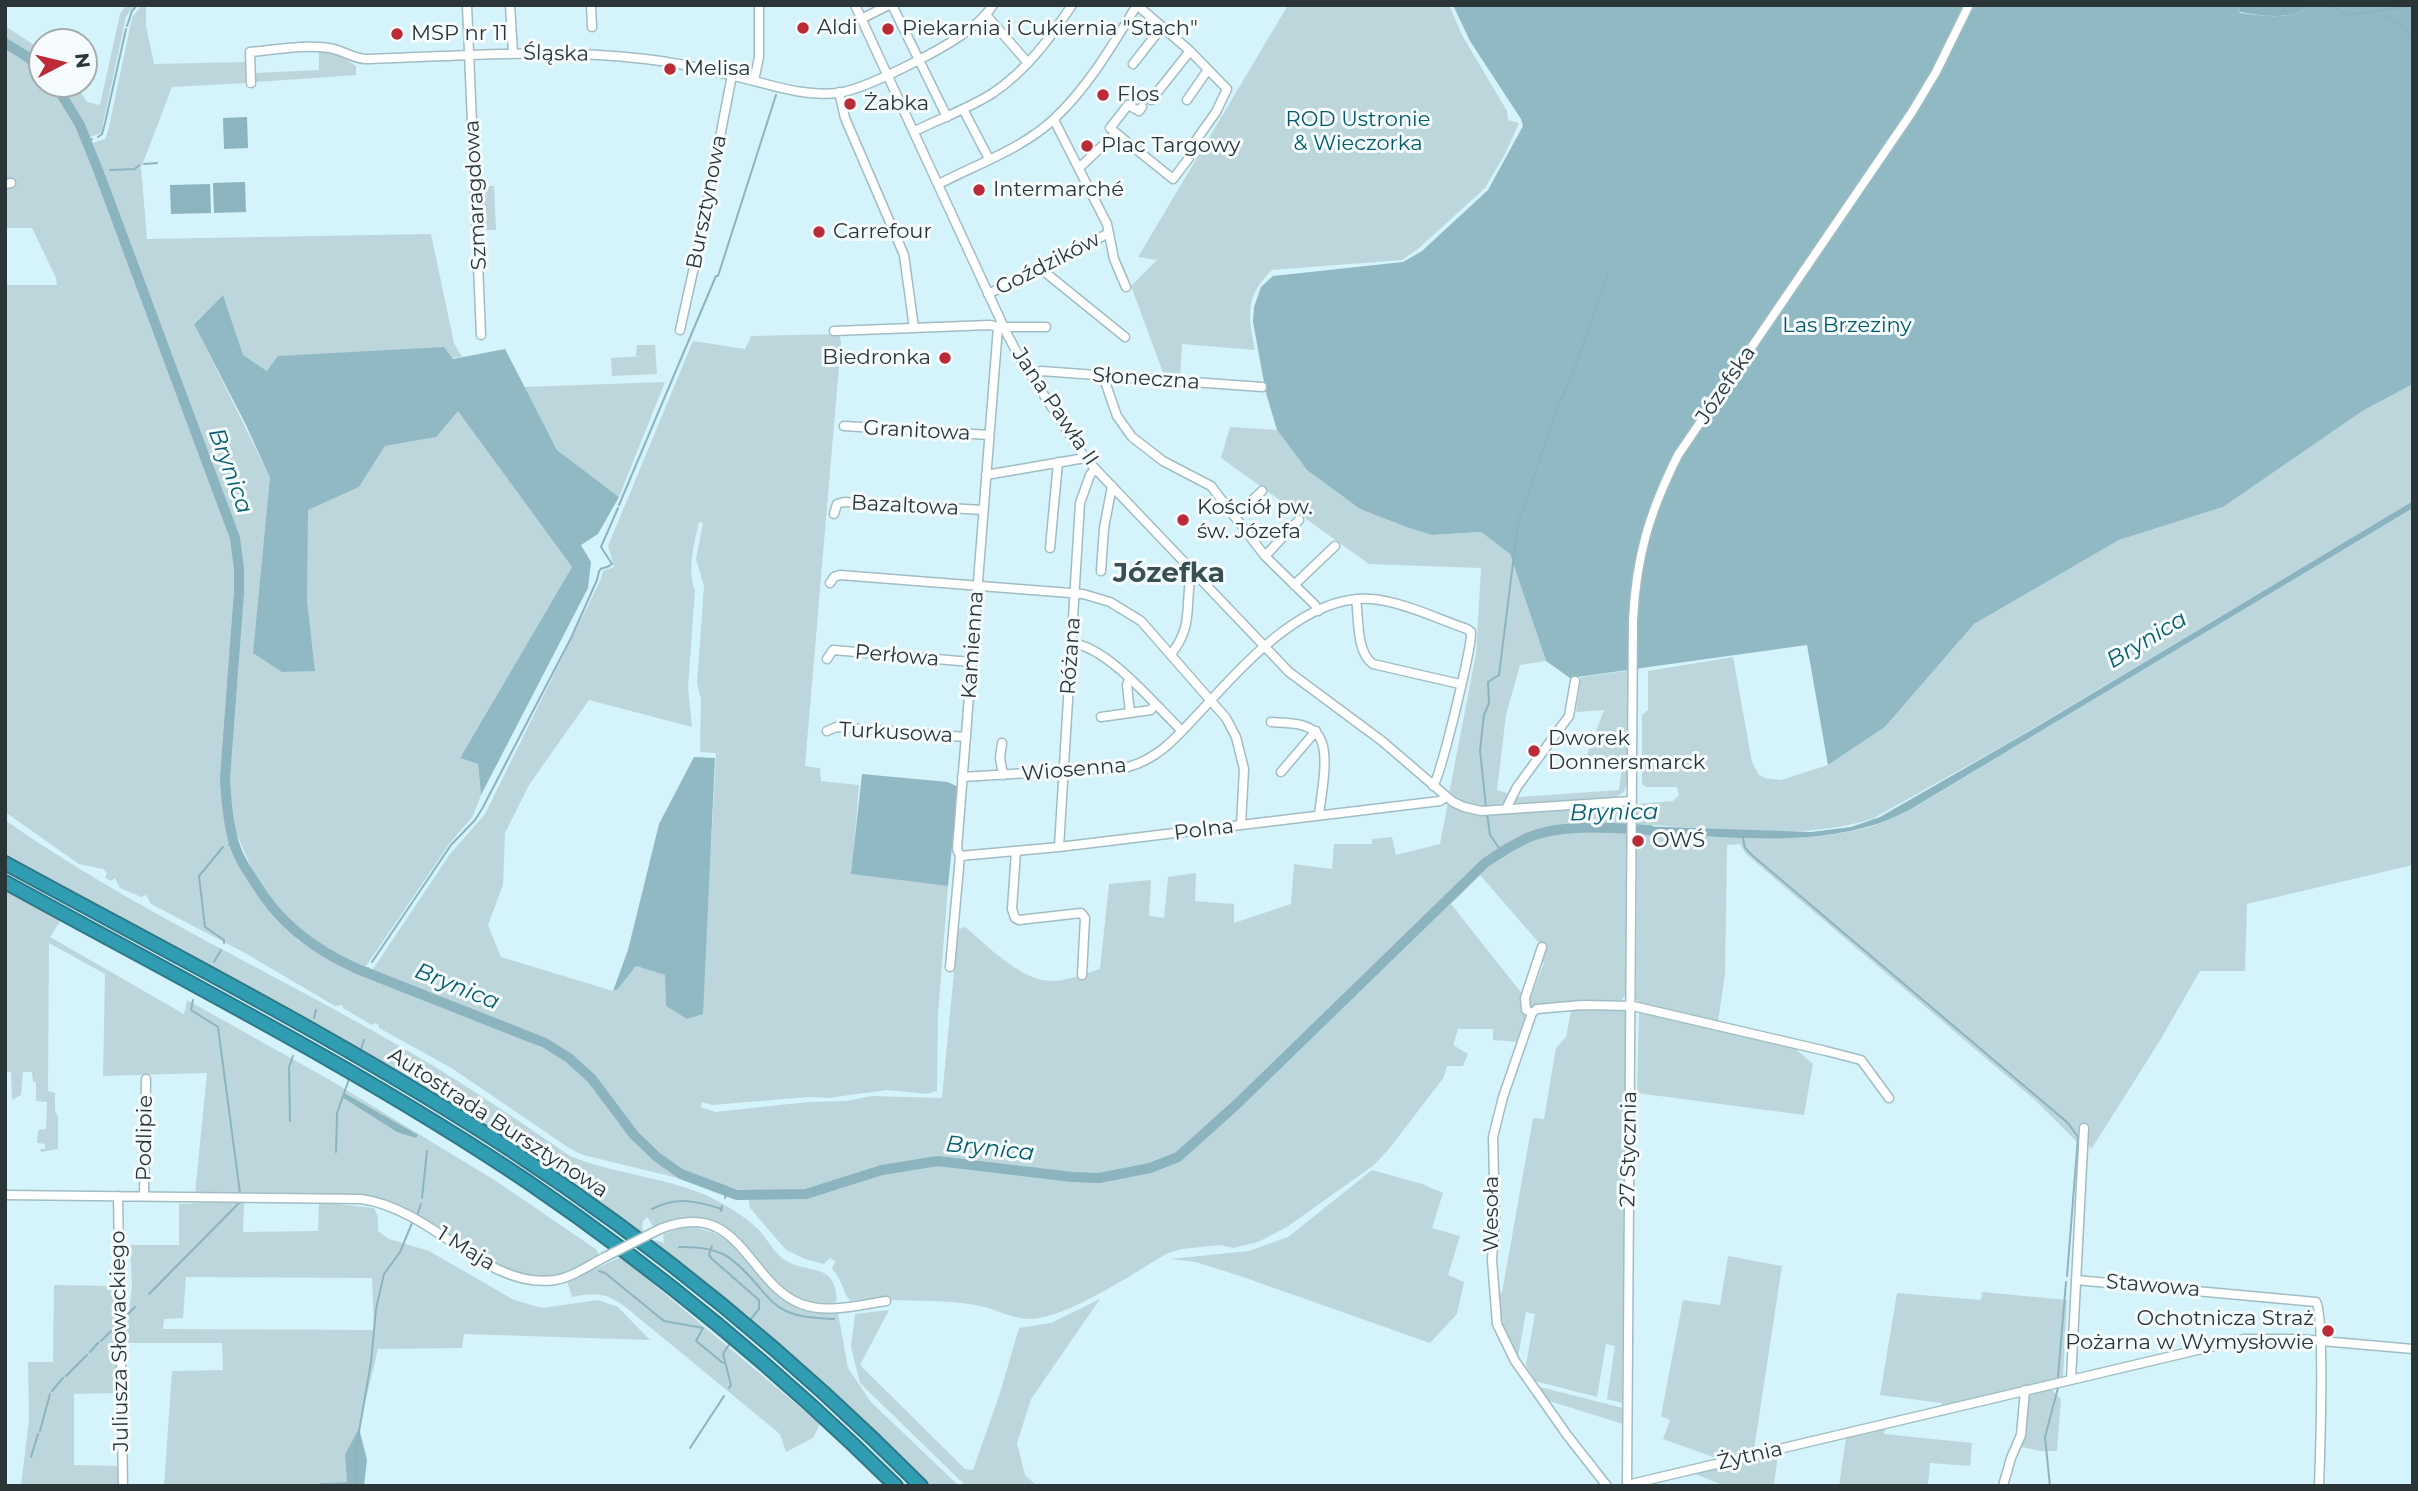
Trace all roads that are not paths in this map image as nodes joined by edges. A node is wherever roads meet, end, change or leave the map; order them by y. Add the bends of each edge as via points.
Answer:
1 (467, 5) edge
2 (510, 5) edge
3 (591, 5) edge
4 (760, 5) edge
5 (855, 5) edge
6 (891, 5) edge
7 (993, 5) edge
8 (1072, 5) edge
9 (1137, 5) edge
10 (1969, 5) edge
11 (986, 15) junction
12 (862, 19) junction
13 (592, 27) dead end
14 (1161, 28) junction
15 (1190, 51) junction
16 (513, 53) junction
17 (470, 55) junction
18 (918, 59) junction
19 (1028, 63) junction
20 (1133, 64) dead end
21 (1207, 71) junction
22 (888, 74) junction
23 (732, 75) junction
24 (754, 81) junction
25 (251, 83) dead end
26 (839, 92) junction
27 (1151, 100) dead end
28 (1187, 100) dead end
29 (1142, 107) dead end
30 (963, 109) junction
31 (947, 117) junction
32 (1054, 120) junction
33 (915, 131) junction
34 (1116, 133) junction
35 (989, 159) junction
36 (1079, 168) junction
37 (939, 184) junction
38 (1109, 233) junction
39 (1041, 269) junction
40 (1126, 287) dead end
41 (988, 294) junction
42 (1001, 327) junction
43 (1046, 327) dead end
44 (914, 328) junction
45 (680, 330) dead end
46 (834, 331) dead end
47 (481, 335) dead end
48 (1125, 337) dead end
49 (1031, 374) junction
50 (1103, 376) junction
51 (1262, 387) dead end
52 (844, 426) dead end
53 (989, 435) junction
54 (1085, 457) junction
55 (1058, 462) junction
56 (1095, 469) junction
57 (986, 475) junction
58 (1112, 486) junction
59 (1262, 491) dead end
60 (983, 510) junction
61 (834, 514) dead end
62 (1235, 517) junction
63 (1299, 520) dead end
64 (1335, 547) dead end
65 (1050, 548) dead end
66 (1265, 556) junction
67 (1192, 569) junction
68 (1101, 571) dead end
69 (831, 583) dead end
70 (1294, 585) junction
71 (978, 586) junction
72 (1075, 593) junction
73 (1356, 599) junction
74 (1318, 611) junction
75 (1072, 643) junction
76 (1265, 646) junction
77 (1171, 654) junction
78 (827, 659) dead end
79 (971, 662) junction
80 (1129, 680) junction
81 (1576, 681) dead end
82 (1460, 684) junction
83 (1211, 700) junction
84 (1155, 704) junction
85 (1130, 713) junction
86 (1101, 717) dead end
87 (1271, 722) dead end
88 (827, 731) dead end
89 (1182, 731) junction
90 (1316, 731) junction
91 (966, 737) junction
92 (1002, 743) dead end
93 (1063, 772) junction
94 (1281, 772) dead end
95 (1003, 775) junction
96 (962, 778) junction
97 (1433, 786) junction
98 (1446, 797) junction
99 (1632, 801) junction
100 (1506, 809) junction
101 (1319, 815) junction
102 (1631, 816) joint
103 (1241, 825) junction
104 (1059, 847) junction
105 (1016, 851) junction
106 (960, 856) junction
107 (5, 863) edge
108 (5, 882) edge
109 (1542, 947) dead end
110 (950, 967) dead end
111 (1082, 975) dead end
112 (1630, 1006) junction
113 (1532, 1013) junction
114 (146, 1079) dead end
115 (1889, 1098) dead end
116 (2084, 1128) dead end
117 (5, 1195) edge
118 (118, 1196) junction
119 (144, 1196) junction
120 (2076, 1280) junction
121 (886, 1301) dead end
122 (2321, 1340) junction
123 (2413, 1349) edge
124 (2071, 1379) junction
125 (2025, 1390) junction
126 (1627, 1485) edge
127 (122, 1486) edge
128 (896, 1486) edge
129 (921, 1486) edge
130 (1606, 1486) edge
131 (2003, 1486) edge
132 (2319, 1486) edge

1 - 17 street, Szmaragdowa
2 - 16 street
3 - 13 street
4 - 24 street
5 - 12 street, Jana Pawła II
6 - 12 street
6 - 18 street
7 - 11 street, Śląska
8 - 19 street
9 - 14 street
9 - 32 street via 1099,65
10 - 99 street, Józefska via 1912,112 1678,455 1658,495 1635,589
11 - 18 street, Śląska via 961,36
11 - 19 street
12 - 22 street, Jana Pawła II
14 - 15 street
14 - 20 street
15 - 21 street
15 - 27 street
16 - 17 street, Śląska
16 - 23 street, Śląska via 648,59
17 - 25 street, Śląska via 368,60 331,48 250,52
17 - 47 street, Szmaragdowa
18 - 22 street, Śląska
18 - 31 street
19 - 30 street via 992,93
21 - 28 street
21 - 34 street via 1227,89 1173,179
22 - 26 street, Śląska
22 - 33 street, Jana Pawła II
23 - 24 street, Śląska
23 - 45 street, Bursztynowa
24 - 26 street, Śląska via 797,93
26 - 44 street via 845,118 904,255
29 - 34 street via 1139,111 1128,105 1110,128
30 - 31 street
30 - 35 street
31 - 33 street
32 - 35 street
32 - 36 street
33 - 37 street, Jana Pawła II
34 - 36 street
35 - 37 street
36 - 38 street
37 - 41 street, Jana Pawła II
38 - 39 street, Goździków
38 - 40 street
39 - 41 street, Goździków
39 - 48 street
41 - 42 street, Jana Pawła II
42 - 43 street
42 - 44 street
42 - 49 street, Jana Pawła II
42 - 53 street, Kamienna
44 - 46 street
49 - 50 street, Słoneczna
49 - 54 street, Jana Pawła II
50 - 51 street, Słoneczna
50 - 62 street via 1117,416 1132,437 1163,461 1211,486
52 - 53 street, Granitowa
53 - 57 street, Kamienna
54 - 55 street
54 - 56 street, Jana Pawła II
55 - 57 street
55 - 65 street
56 - 58 street, Jana Pawła II
56 - 72 street, Różana via 1080,503
57 - 60 street, Kamienna
58 - 67 street, Jana Pawła II
58 - 68 street
59 - 62 street
60 - 61 street, Bazaltowa via 844,502 837,504
60 - 71 street, Kamienna
62 - 66 street
63 - 66 street
64 - 70 street
66 - 70 street
67 - 76 street, Jana Pawła II
67 - 77 street via 1186,628 1182,642
69 - 71 street via 840,575
70 - 74 street
71 - 72 street
71 - 79 street, Kamienna
72 - 75 street, Różana
72 - 77 street via 1110,602 1133,615
73 - 74 street, Wiosenna
73 - 82 street via 1363,651 1369,661
73 - 82 street via 1387,602 1471,632
74 - 76 street, Wiosenna
75 - 80 street via 1097,651
75 - 93 street, Różana
76 - 83 street, Wiosenna
76 - 97 street, Jana Pawła II via 1289,672 1382,741
77 - 83 street
78 - 79 street, Perłowa via 833,650
79 - 91 street, Kamienna
80 - 84 street
80 - 85 street
81 - 100 street via 1569,716
82 - 97 street
83 - 89 street, Wiosenna
83 - 103 street via 1233,729 1243,758
84 - 85 street via 1151,710
84 - 89 street
85 - 86 street
87 - 90 street
88 - 91 street, Turkusowa via 836,727
89 - 93 street, Wiosenna via 1144,763
90 - 94 street
90 - 101 street via 1325,752
91 - 96 street, Kamienna
92 - 95 street
93 - 95 street, Wiosenna
93 - 104 street, Różana
95 - 96 street, Wiosenna
96 - 106 street, Kamienna
97 - 98 street, Jana Pawła II
98 - 100 street, Jana Pawła II via 1482,811
98 - 101 street, Polna
99 - 100 street, Jana Pawła II
99 - 102 street, Józefska
101 - 103 street, Polna
102 - 112 street, 27 Stycznia
103 - 104 street, Polna
104 - 105 street, Polna
105 - 106 street, Polna
105 - 111 street via 1015,918 1081,913 1086,918
106 - 110 street, Kamienna
107 - 129 highway, Autostrada Bursztynowa via 391,1076 552,1177 726,1308
108 - 128 highway, Autostrada Bursztynowa via 369,1083 519,1176 738,1340
109 - 113 street via 1525,998 1526,1010
112 - 113 street via 1582,1005
112 - 115 street via 1861,1060
112 - 126 street, 27 Stycznia
113 - 130 street, Wesoła via 1493,1137 1492,1260 1497,1324 1532,1385
114 - 119 street, Podlipie
116 - 120 street, Stawowa
117 - 118 street, 1 Maja
118 - 119 street, 1 Maja
118 - 127 street, Juliusza Słowackiego
119 - 121 street, 1 Maja, bridge via 371,1201 418,1219 492,1267 533,1281 566,1277 660,1229 689,1222 707,1224 740,1244 777,1289 801,1304 817,1309
120 - 122 street, Stawowa via 2310,1300 2320,1307
120 - 124 street, Stawowa
122 - 123 street, Żytnia
122 - 124 street, Żytnia via 2244,1339
122 - 132 street
124 - 125 street, Żytnia
125 - 126 street, Żytnia
125 - 131 street via 2021,1434

